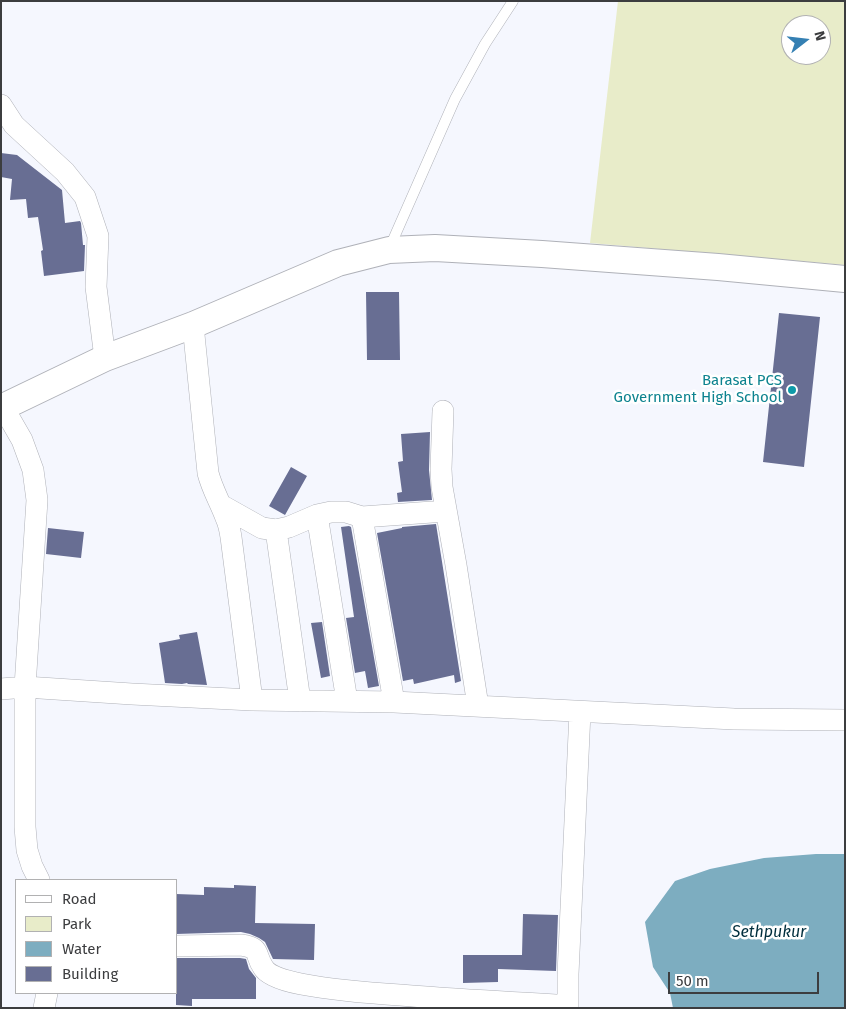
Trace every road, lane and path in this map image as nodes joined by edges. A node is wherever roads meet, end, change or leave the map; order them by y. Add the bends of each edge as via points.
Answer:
1 (513, 1) edge
2 (1, 105) edge
3 (8, 128) edge
4 (389, 250) junction
5 (845, 279) edge
6 (193, 326) junction
7 (105, 358) junction
8 (2, 407) edge
9 (443, 411) dead end
10 (221, 505) junction
11 (446, 511) junction
12 (316, 515) junction
13 (362, 517) junction
14 (276, 530) junction
15 (25, 687) junction
16 (1, 688) edge
17 (252, 700) junction
18 (300, 701) junction
19 (347, 701) junction
20 (394, 702) junction
21 (478, 706) junction
22 (580, 712) junction
23 (845, 720) edge
24 (38, 879) edge
25 (178, 946) edge
26 (47, 994) edge
27 (568, 1007) edge
28 (44, 1008) edge

1 - 4 lane via 455,99
2 - 3 street
3 - 7 street via 65,172 85,197 98,236 96,287
4 - 5 street via 435,248 532,253
4 - 6 street via 338,263
6 - 7 street
6 - 10 street via 208,473
7 - 8 street
8 - 15 street via 22,440 33,470 37,500
9 - 11 street via 441,469
10 - 14 street via 262,528
10 - 17 street via 231,537
11 - 13 street
11 - 21 street
12 - 13 street via 346,512
12 - 14 street
12 - 19 street
13 - 20 street
14 - 18 street
15 - 16 street
15 - 17 street
15 - 24 street via 25,827 27,850
17 - 18 street
18 - 19 street
19 - 20 street
20 - 21 street
21 - 22 street
22 - 23 street via 725,719
22 - 27 street
25 - 27 street via 250,946 270,974 300,984 355,992
26 - 28 street

